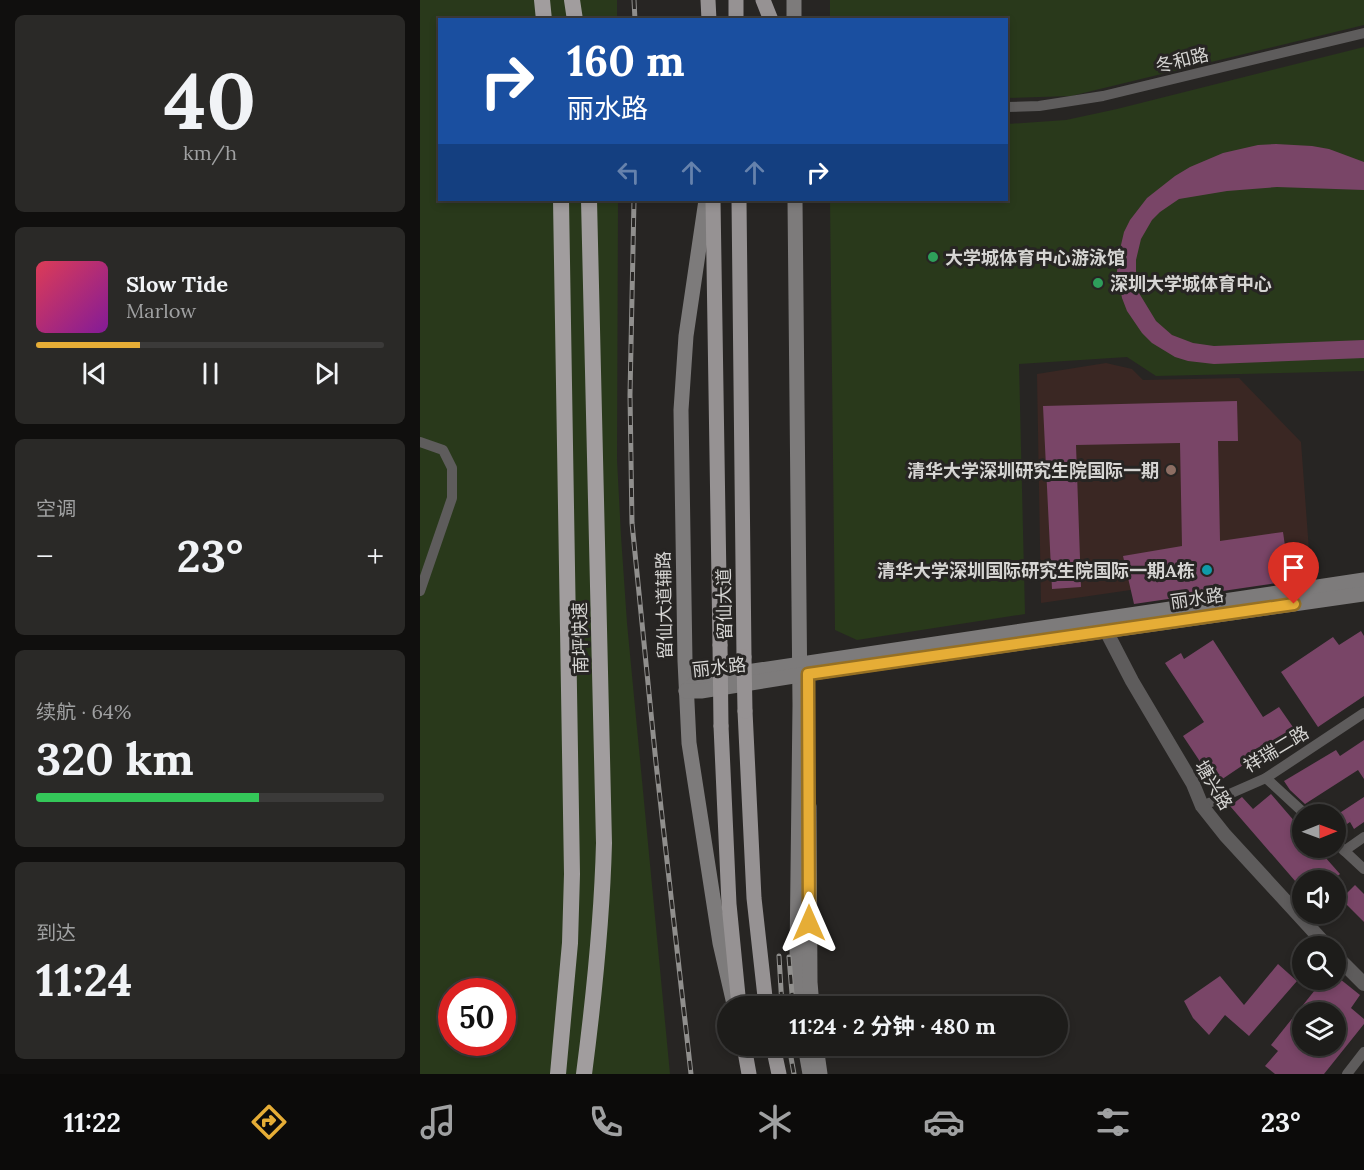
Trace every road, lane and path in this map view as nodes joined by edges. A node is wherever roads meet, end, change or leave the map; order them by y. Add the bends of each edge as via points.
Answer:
1 (542, 0) edge
2 (572, 0) edge
3 (708, 0) edge
4 (736, 0) edge
5 (763, 0) edge
6 (794, 0) edge
7 (804, 0) edge
8 (544, 18) edge
9 (575, 18) edge
10 (709, 18) edge
11 (736, 18) edge
12 (770, 18) edge
13 (794, 18) edge
14 (804, 18) edge
15 (1364, 33) edge
16 (1008, 106) edge
17 (561, 201) edge
18 (589, 201) edge
19 (706, 201) edge
20 (713, 201) edge
21 (739, 201) edge
22 (795, 201) edge
23 (805, 201) edge
24 (420, 442) edge
25 (1364, 580) edge
26 (420, 591) edge
27 (1364, 594) edge
28 (1104, 626) junction
29 (804, 669) junction
30 (686, 691) junction
31 (1364, 713) edge
32 (1266, 778) junction
33 (1294, 804) edge
34 (1202, 806) junction
35 (1364, 837) edge
36 (1346, 850) edge
37 (1346, 853) edge
38 (1364, 868) edge
39 (1318, 936) edge
40 (1346, 966) edge
41 (1364, 984) edge
42 (734, 996) edge
43 (736, 996) edge
44 (765, 996) edge
45 (800, 996) edge
46 (811, 996) edge
47 (1364, 1052) edge
48 (746, 1056) edge
49 (775, 1056) edge
50 (807, 1056) edge
51 (817, 1056) edge
52 (558, 1074) edge
53 (584, 1074) edge
54 (749, 1074) edge
55 (779, 1074) edge
56 (810, 1074) edge
57 (820, 1074) edge
58 (1347, 1074) edge

1 - 8 highway
2 - 9 highway
3 - 10 main road
4 - 11 main road
5 - 12 main road
6 - 13 main road
7 - 14 main road
15 - 16 street, 冬和路 via 1103,96 1039,106
17 - 52 highway, 南坪快速 via 572,874
18 - 53 highway, 南坪快速 via 604,843 603,902
19 - 30 main road, 留仙大道辅路 via 682,375
20 - 43 main road, 留仙大道, bridge via 721,726
21 - 44 main road, 留仙大道, bridge via 745,711 754,898
22 - 29 main road
23 - 29 main road
24 - 26 street via 443,450 452,468 452,498
25 - 28 main road, 丽水路 via 1282,591
27 - 28 main road, 丽水路
28 - 29 main road, 丽水路
28 - 34 street, 塘兴路
29 - 30 main road, 丽水路 via 700,679
29 - 45 main road via 797,957
29 - 46 main road via 808,704
30 - 42 main road, 留仙大道辅路 via 695,787 720,944
31 - 32 street, 祥瑞二路
32 - 33 street
32 - 34 street, 祥瑞二路
34 - 39 street, 塘兴路
35 - 36 street
37 - 38 street
40 - 41 street
47 - 58 street
48 - 54 main road
49 - 55 main road
50 - 56 main road
51 - 57 main road

